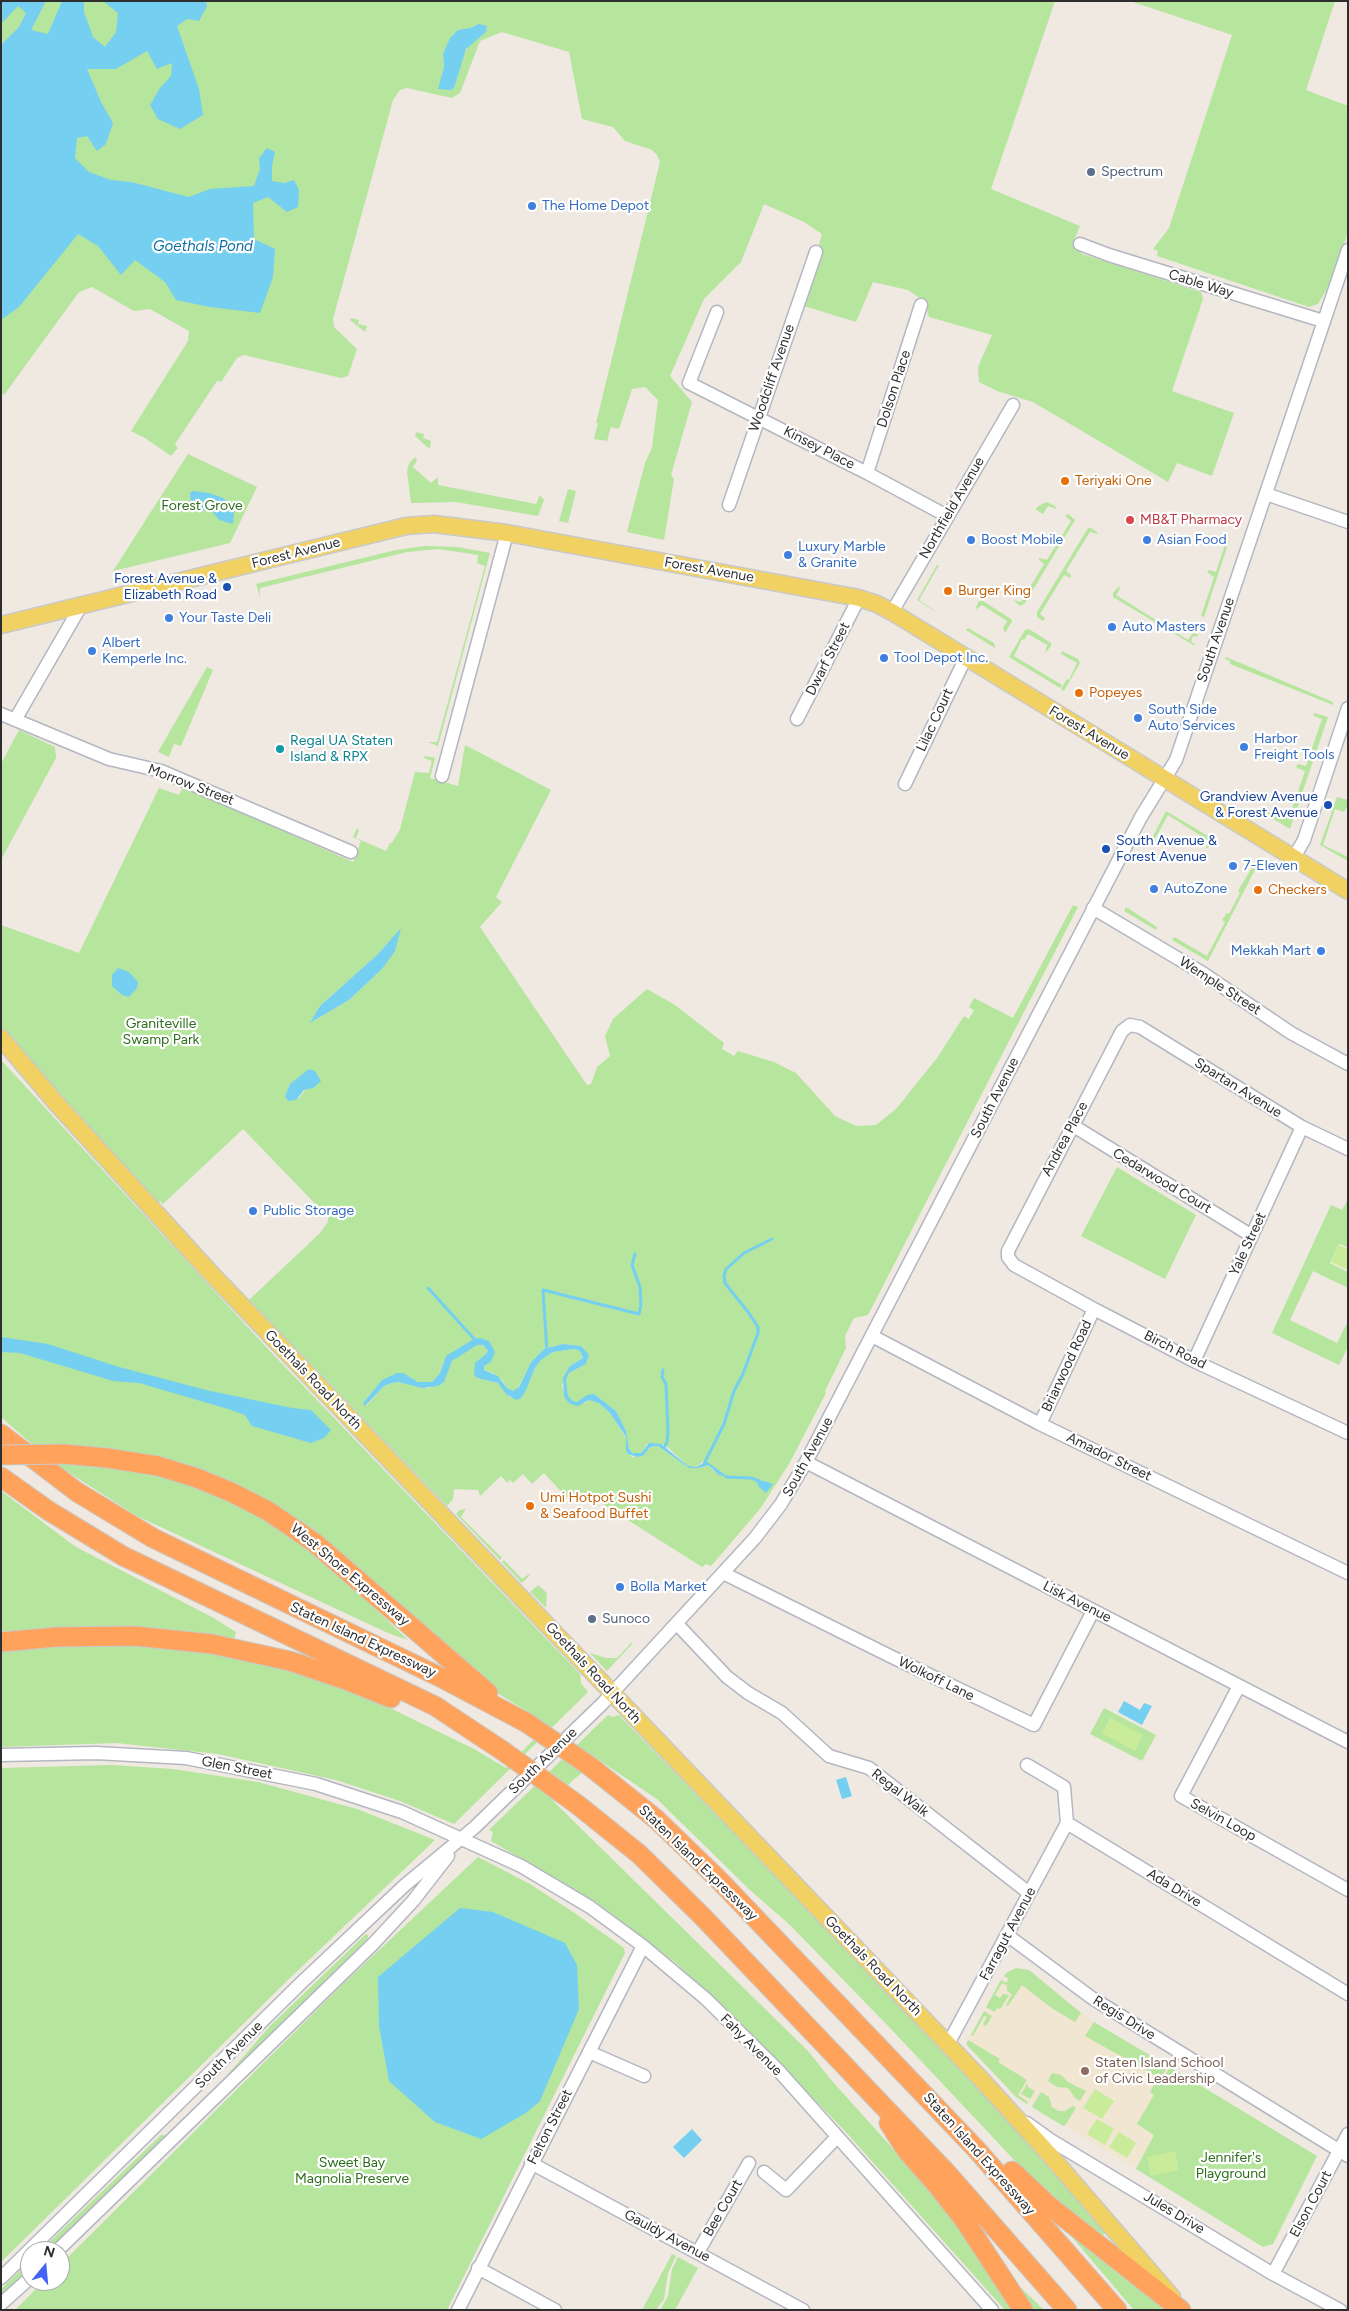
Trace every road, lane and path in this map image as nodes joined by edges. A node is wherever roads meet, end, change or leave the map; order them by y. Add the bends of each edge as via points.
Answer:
1 (1080, 244) dead end
2 (1348, 250) edge
3 (816, 252) dead end
4 (1342, 286) edge
5 (921, 304) dead end
6 (717, 312) dead end
7 (1323, 321) junction
8 (1013, 405) dead end
9 (758, 417) junction
10 (867, 473) junction
11 (1266, 494) junction
12 (729, 505) dead end
13 (947, 516) junction
14 (1348, 522) edge
15 (507, 533) junction
16 (859, 598) junction
17 (82, 604) junction
18 (892, 612) junction
19 (1, 625) edge
20 (966, 657) junction
21 (1348, 708) edge
22 (1, 714) edge
23 (798, 719) dead end
24 (15, 720) junction
25 (442, 776) dead end
26 (1164, 779) junction
27 (905, 784) dead end
28 (351, 852) dead end
29 (1293, 858) junction
30 (1348, 892) edge
31 (1093, 908) junction
32 (1130, 1026) joint
33 (1, 1038) edge
34 (1348, 1064) edge
35 (1072, 1125) junction
36 (1302, 1128) junction
37 (1348, 1149) edge
38 (1252, 1236) junction
39 (1008, 1257) joint
40 (1094, 1309) junction
41 (872, 1336) junction
42 (1194, 1360) junction
43 (1040, 1424) junction
44 (1348, 1433) edge
45 (1, 1434) edge
46 (1, 1455) edge
47 (806, 1462) junction
48 (1, 1477) edge
49 (723, 1573) junction
50 (1348, 1573) edge
51 (1093, 1611) junction
52 (677, 1624) junction
53 (1, 1642) edge
54 (1239, 1686) junction
55 (612, 1694) junction
56 (527, 1722) junction
57 (483, 1740) junction
58 (1348, 1742) edge
59 (1, 1755) edge
60 (1026, 1765) dead end
61 (1067, 1823) junction
62 (462, 1838) junction
63 (1348, 1890) edge
64 (1029, 1893) junction
65 (1007, 1935) junction
66 (643, 1946) junction
67 (1348, 1994) edge
68 (948, 2044) junction
69 (589, 2052) junction
70 (896, 2064) junction
71 (644, 2076) dead end
72 (865, 2086) junction
73 (1011, 2111) junction
74 (1348, 2134) edge
75 (837, 2137) junction
76 (1343, 2153) edge
77 (531, 2163) junction
78 (749, 2163) dead end
79 (764, 2172) dead end
80 (67, 2241) edge
81 (698, 2252) junction
82 (478, 2268) junction
83 (1274, 2274) junction
84 (1, 2278) edge
85 (20, 2287) edge
86 (1, 2304) edge
87 (797, 2308) edge
88 (458, 2310) edge
89 (556, 2310) edge
90 (992, 2310) edge
91 (1023, 2310) edge
92 (1067, 2310) edge
93 (1117, 2310) edge
94 (1182, 2310) edge
95 (1340, 2310) edge

1 - 7 street, Cable Way
2 - 4 street, South Avenue
3 - 9 street, Woodcliff Avenue
4 - 7 street, South Avenue
5 - 10 street, Dolson Place
6 - 9 street, Kinsey Place via 690,383
7 - 11 street, South Avenue
8 - 13 street, Northfield Avenue
9 - 10 street, Kinsey Place
9 - 12 street, Woodcliff Avenue
10 - 13 street, Kinsey Place
11 - 14 street
11 - 26 street, South Avenue via 1176,760
13 - 18 street, Northfield Avenue
15 - 16 main road, Forest Avenue
15 - 17 main road, Forest Avenue via 448,524 406,526
15 - 25 street
16 - 18 main road, Forest Avenue
16 - 23 street, Dwarf Street
17 - 19 main road, Forest Avenue
17 - 24 street
18 - 20 main road, Forest Avenue
20 - 26 main road, Forest Avenue
20 - 27 street, Lilac Court
21 - 29 street via 1304,840
22 - 24 street, Morrow Street
24 - 28 street, Morrow Street via 109,759 161,771
26 - 29 main road, Forest Avenue
26 - 31 street, South Avenue
29 - 30 main road, Forest Avenue
31 - 34 street, Wemple Street via 1204,974 1291,1033
31 - 41 street, South Avenue
32 - 35 street, Andrea Place via 1122,1031
32 - 36 street, Spartan Avenue via 1140,1026
33 - 55 main road, Goethals Road North via 207,1269
35 - 38 street, Cedarwood Court
35 - 39 street, Andrea Place via 1009,1246
36 - 37 street, Spartan Avenue
36 - 38 street, Yale Street
38 - 42 street, Yale Street
39 - 40 street, Birch Road via 1014,1265
40 - 42 street, Birch Road
40 - 43 street, Briarwood Road
41 - 43 street, Amador Street
41 - 47 street, South Avenue
42 - 44 street, Birch Road
43 - 50 street, Amador Street
45 - 56 highway, Staten Island Expressway via 77,1492 153,1538
46 - 56 highway, West Shore Expressway, bridge via 63,1454 158,1466 233,1492 315,1543 478,1686
47 - 49 street, South Avenue via 777,1510
47 - 51 street, Lisk Avenue
48 - 57 highway, Staten Island Expressway via 123,1556 428,1703
49 - 51 street, Wolkoff Lane via 1034,1725
49 - 52 street, South Avenue
51 - 54 street, Lisk Avenue
52 - 55 street, South Avenue
52 - 64 street, Regal Walk via 727,1677 782,1713 829,1756 870,1768
53 - 57 highway via 134,1636 252,1652 355,1683
54 - 58 street, Lisk Avenue
54 - 63 street, Selvin Loop via 1181,1796
55 - 62 street, South Avenue
55 - 68 main road, Goethals Road North
56 - 70 highway, Staten Island Expressway, bridge via 634,1800 678,1839
57 - 72 highway, bridge via 578,1804 639,1854
59 - 62 street, Glen Street via 96,1753 186,1758 316,1784 374,1802
60 - 61 street via 1064,1787
61 - 64 street, Farragut Avenue
61 - 67 street, Ada Drive
62 - 66 street, Fahy Avenue via 529,1870 590,1907
62 - 80 street, South Avenue via 413,1901 373,1944
62 - 84 street, South Avenue via 405,1884 301,1983
64 - 65 street, Farragut Avenue
65 - 68 street, Farragut Avenue
65 - 76 street, Regis Drive via 1092,1998
66 - 69 street, Felton Street
66 - 75 street, Fahy Avenue via 713,2006 778,2070
68 - 73 main road, Goethals Road North
69 - 71 street
69 - 77 street, Felton Street
70 - 93 highway, Staten Island Expressway via 998,2173
70 - 94 highway via 983,2140 1038,2196
72 - 91 highway via 907,2151 951,2203
72 - 92 highway via 973,2201
73 - 83 street, Jules Drive via 1052,2140
73 - 94 main road, Goethals Road North
74 - 76 street, Elson Court
75 - 79 street via 786,2190
75 - 90 street, Fahy Avenue
76 - 83 street, Elson Court
77 - 81 street, Gauldy Avenue
77 - 82 street, Felton Street
78 - 81 street, Bee Court
81 - 87 street, Gauldy Avenue
82 - 88 street, Felton Street
82 - 89 street
83 - 95 street, Jules Drive
85 - 86 street

